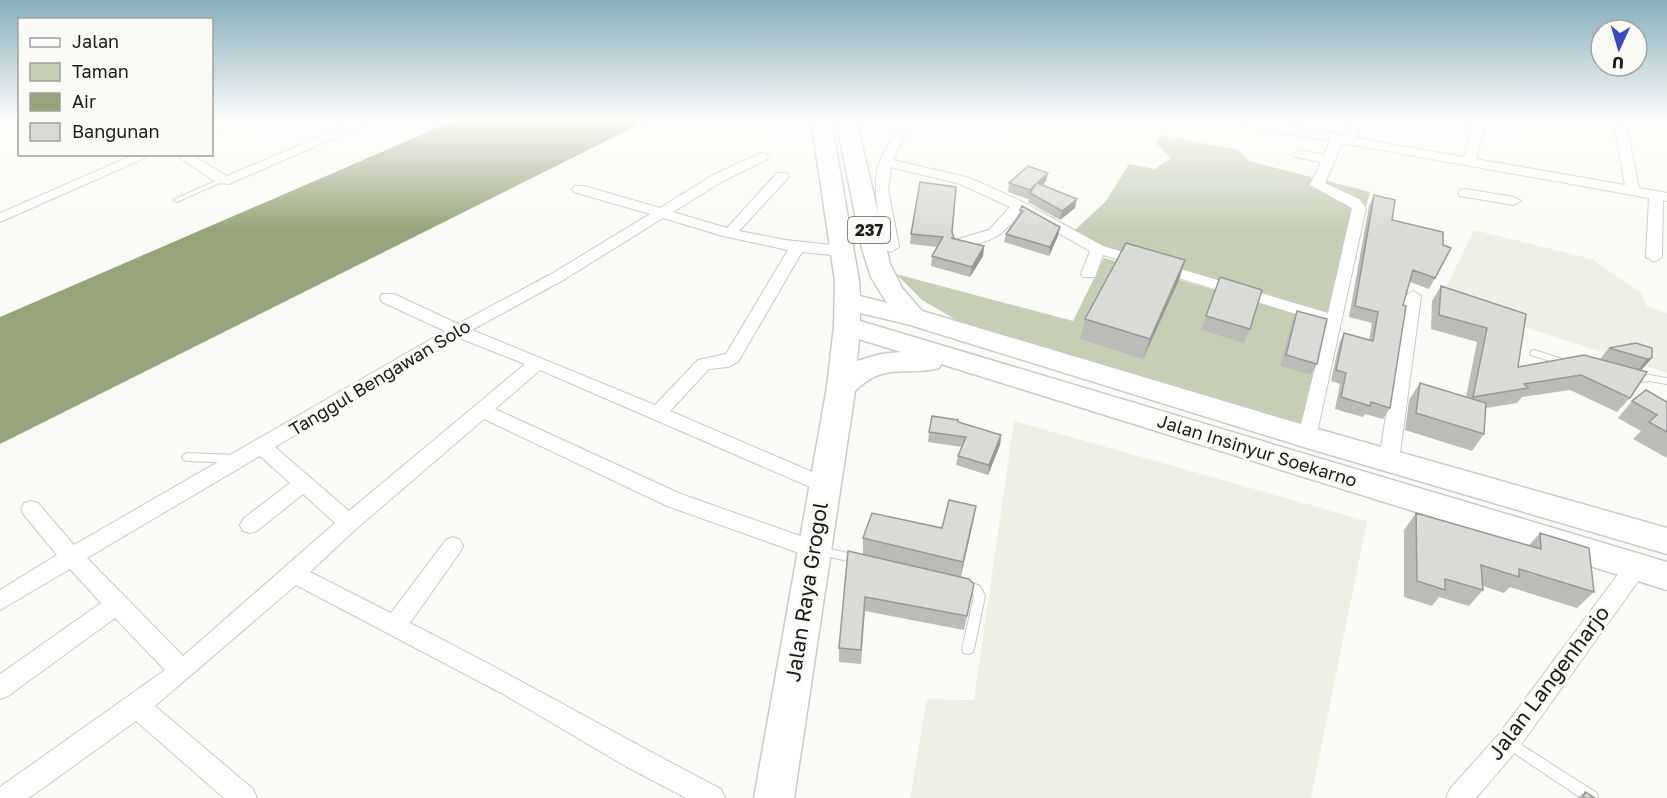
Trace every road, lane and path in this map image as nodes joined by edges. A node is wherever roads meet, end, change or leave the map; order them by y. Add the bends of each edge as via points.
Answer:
1 (143, 156) edge
2 (184, 156) edge
3 (287, 156) edge
4 (827, 156) edge
5 (854, 156) edge
6 (888, 156) edge
7 (1310, 156) edge
8 (1331, 156) edge
9 (1436, 156) edge
10 (1470, 156) edge
11 (1626, 156) edge
12 (761, 157) dead end
13 (1328, 160) junction
14 (885, 162) junction
15 (1469, 162) junction
16 (782, 176) dead end
17 (222, 180) junction
18 (1494, 182) junction
19 (579, 189) dead end
20 (1632, 191) junction
21 (1465, 193) dead end
22 (1662, 196) edge
23 (177, 200) dead end
24 (1514, 201) dead end
25 (1018, 205) junction
26 (662, 213) junction
27 (0, 218) edge
28 (730, 233) junction
29 (960, 243) edge
30 (797, 247) junction
31 (891, 247) dead end
32 (1098, 249) junction
33 (842, 251) junction
34 (1654, 257) dead end
35 (1089, 274) dead end
36 (1413, 296) dead end
37 (388, 298) dead end
38 (848, 314) junction
39 (913, 317) junction
40 (1335, 320) junction
41 (458, 331) junction
42 (1534, 353) dead end
43 (536, 364) junction
44 (1574, 365) edge
45 (978, 368) junction
46 (1622, 378) edge
47 (1667, 381) edge
48 (841, 387) junction
49 (483, 411) junction
50 (656, 415) junction
51 (1276, 442) junction
52 (262, 447) junction
53 (1322, 451) junction
54 (188, 457) dead end
55 (240, 459) junction
56 (1389, 460) junction
57 (304, 483) junction
58 (824, 485) junction
59 (31, 509) dead end
60 (349, 523) junction
61 (250, 525) dead end
62 (1667, 541) edge
63 (453, 546) dead end
64 (813, 549) junction
65 (71, 557) junction
66 (866, 561) edge
67 (1636, 567) junction
68 (294, 574) junction
69 (1667, 576) edge
70 (952, 581) edge
71 (0, 601) edge
72 (116, 605) junction
73 (394, 627) junction
74 (968, 649) dead end
75 (182, 671) junction
76 (0, 688) edge
77 (137, 706) junction
78 (1508, 742) junction
79 (7, 798) edge
80 (244, 798) edge
81 (712, 798) edge
82 (774, 798) edge
83 (1459, 798) edge
84 (1592, 798) edge

1 - 27 street
2 - 17 street
3 - 17 street via 235,179
4 - 33 main road, 237
5 - 39 main road, 237 via 871,244 889,290
6 - 14 street
7 - 13 street
8 - 13 street
9 - 15 street
10 - 15 street
11 - 20 street
12 - 26 street, Tanggul Bengawan Solo
13 - 40 street via 1317,185 1359,208
14 - 25 street via 965,181
14 - 31 street via 881,189
15 - 18 street
16 - 28 street
17 - 23 lane
18 - 20 street
18 - 21 street
18 - 24 street
19 - 26 street
20 - 22 street
22 - 34 street
25 - 29 street via 996,234
25 - 32 street
26 - 28 street
26 - 41 street, Tanggul Bengawan Solo
28 - 30 street
30 - 33 street
30 - 50 street via 732,358 704,364
32 - 35 street
32 - 40 street
33 - 38 main road, 237
36 - 56 street
37 - 41 street
38 - 39 main road, Jalan Insinyur Soekarno
38 - 45 main road, Jalan Insinyur Soekarno
38 - 48 main road, Jalan Raya Grogol
39 - 51 main road, Jalan Insinyur Soekarno
40 - 53 street
41 - 43 street
41 - 52 street, Tanggul Bengawan Solo
42 - 44 lane
43 - 49 street
43 - 50 street
45 - 48 main road via 931,361 877,363 859,370
45 - 51 main road, Jalan Insinyur Soekarno
46 - 47 lane
48 - 58 main road, Jalan Raya Grogol
49 - 60 street
49 - 64 street via 674,500
50 - 58 street
51 - 53 main road, Jalan Insinyur Soekarno
51 - 53 main road, Jalan Insinyur Soekarno
52 - 55 street, Tanggul Bengawan Solo
52 - 57 street
53 - 56 main road, Jalan Insinyur Soekarno
53 - 67 main road, Jalan Insinyur Soekarno
54 - 55 lane
55 - 65 street, Tanggul Bengawan Solo
56 - 62 main road, Jalan Insinyur Soekarno
57 - 60 street
57 - 61 street
58 - 64 main road, Jalan Raya Grogol
59 - 65 street
60 - 68 street
63 - 73 street
64 - 66 lane
64 - 82 main road, Jalan Raya Grogol
65 - 71 street, Tanggul Bengawan Solo
65 - 72 street
67 - 69 main road, Jalan Insinyur Soekarno
67 - 78 street, Jalan Langenharjo
68 - 73 street
68 - 75 street
70 - 74 lane via 979,592
72 - 75 street
72 - 76 street
73 - 81 street via 511,686
75 - 77 street
77 - 79 street
77 - 80 street
78 - 83 street, Jalan Langenharjo
78 - 84 lane

